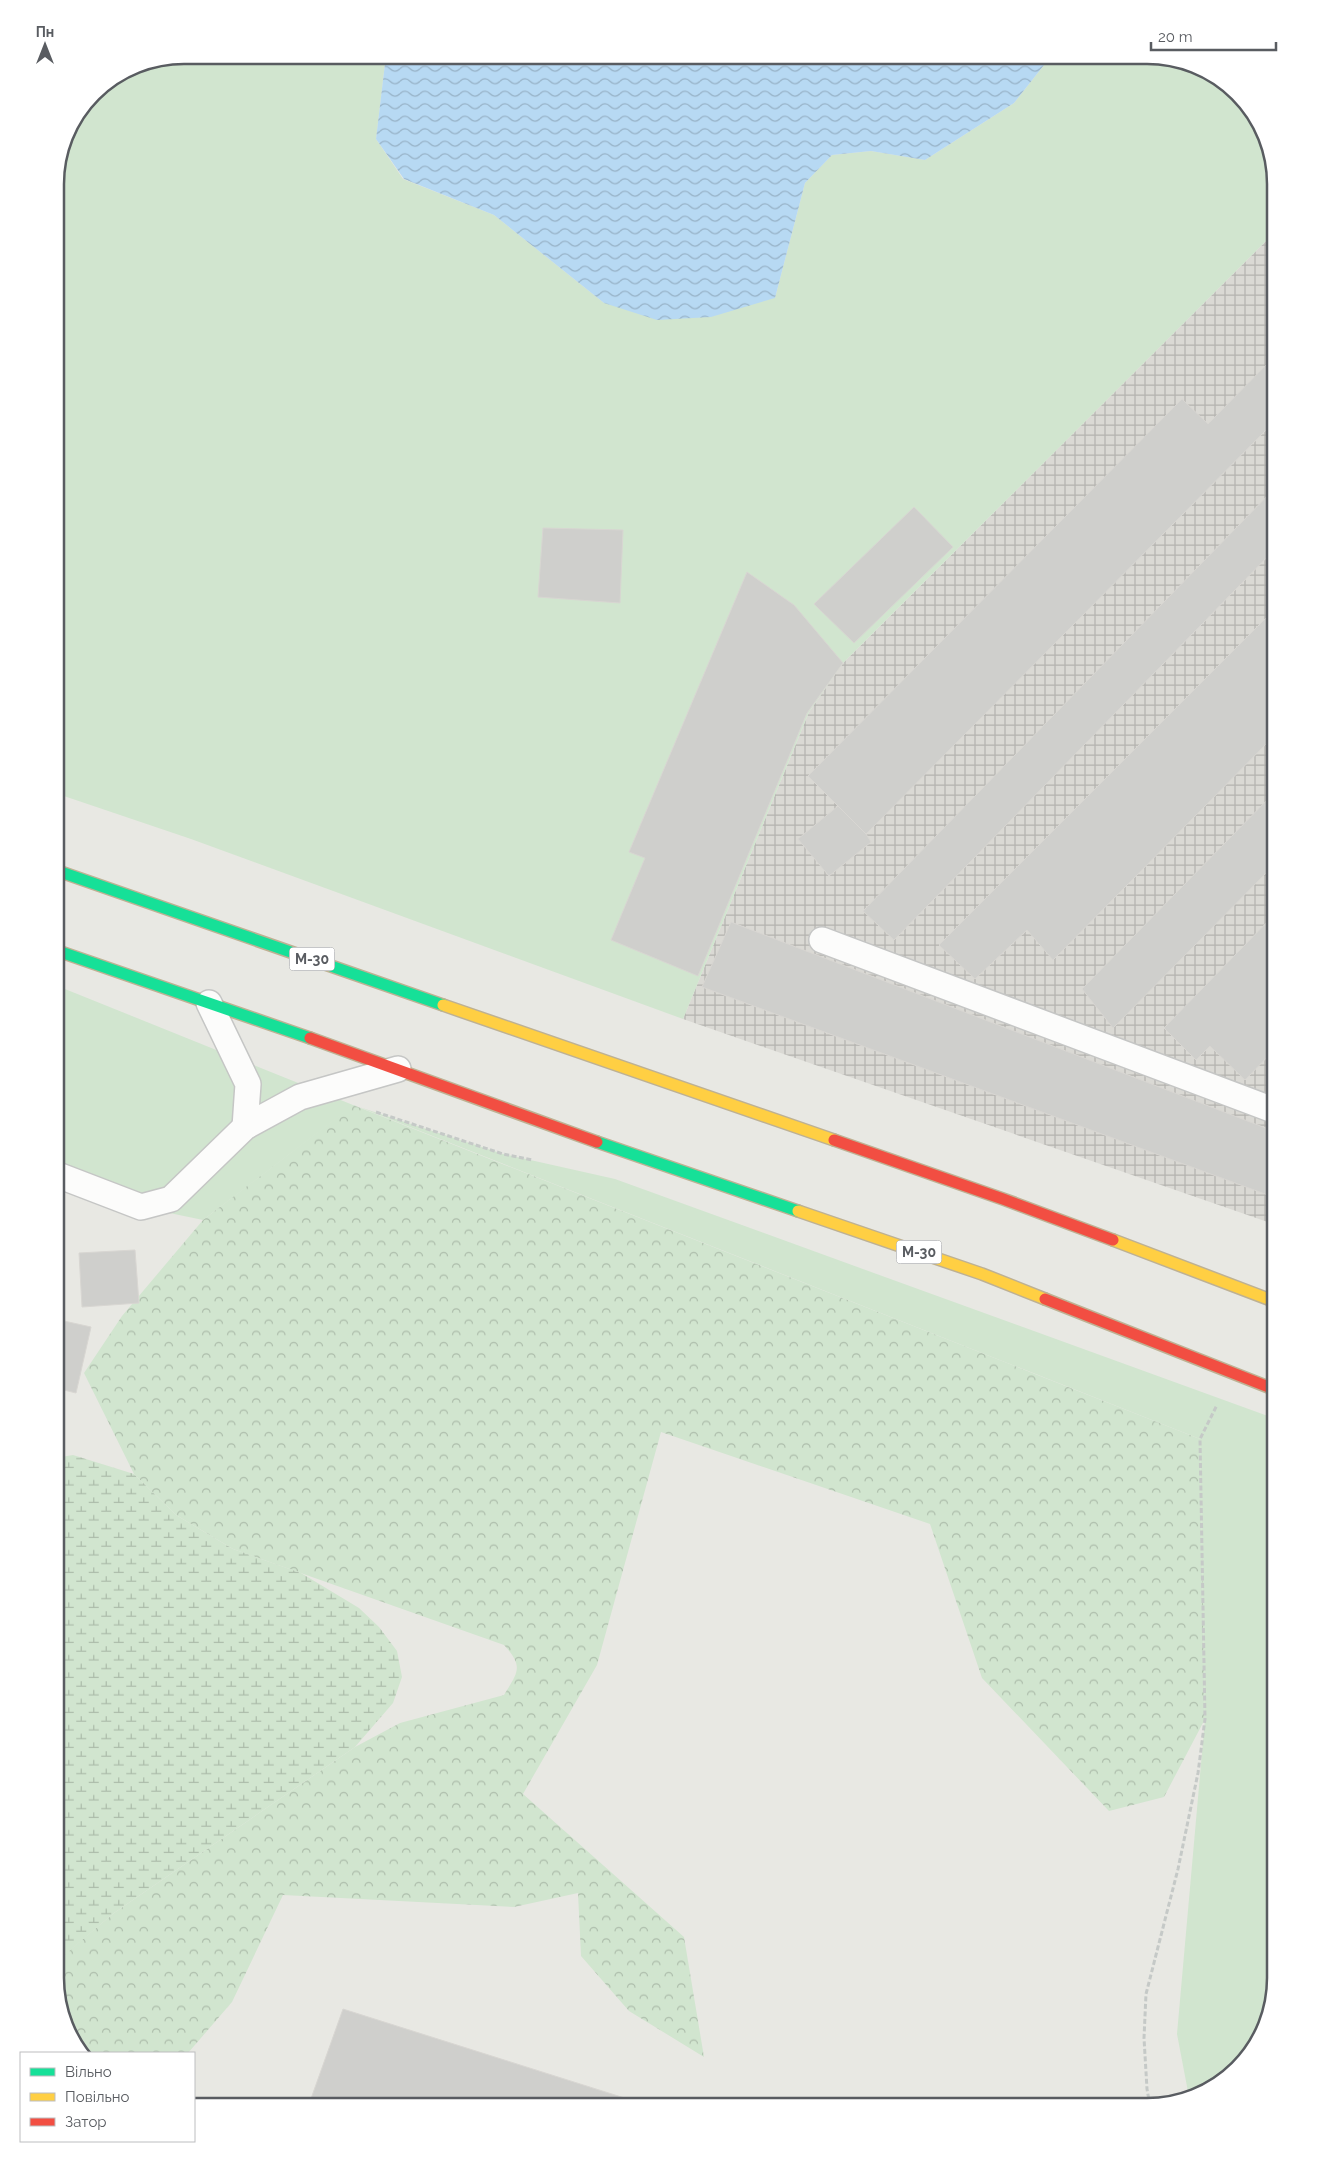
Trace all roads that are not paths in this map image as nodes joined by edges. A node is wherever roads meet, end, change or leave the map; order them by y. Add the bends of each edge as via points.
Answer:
1 (64, 873) edge
2 (822, 940) dead end
3 (64, 953) edge
4 (209, 1003) junction
5 (398, 1069) junction
6 (1267, 1107) edge
7 (245, 1126) junction
8 (64, 1177) edge
9 (1267, 1299) edge
10 (1267, 1386) edge

1 - 9 highway, М-30 via 1003,1200
2 - 6 lane
3 - 4 highway, М-30
4 - 5 highway, М-30
4 - 7 lane via 248,1084
5 - 7 lane via 300,1097
5 - 10 highway, М-30 via 558,1129 982,1274
7 - 8 lane via 171,1200 141,1207

